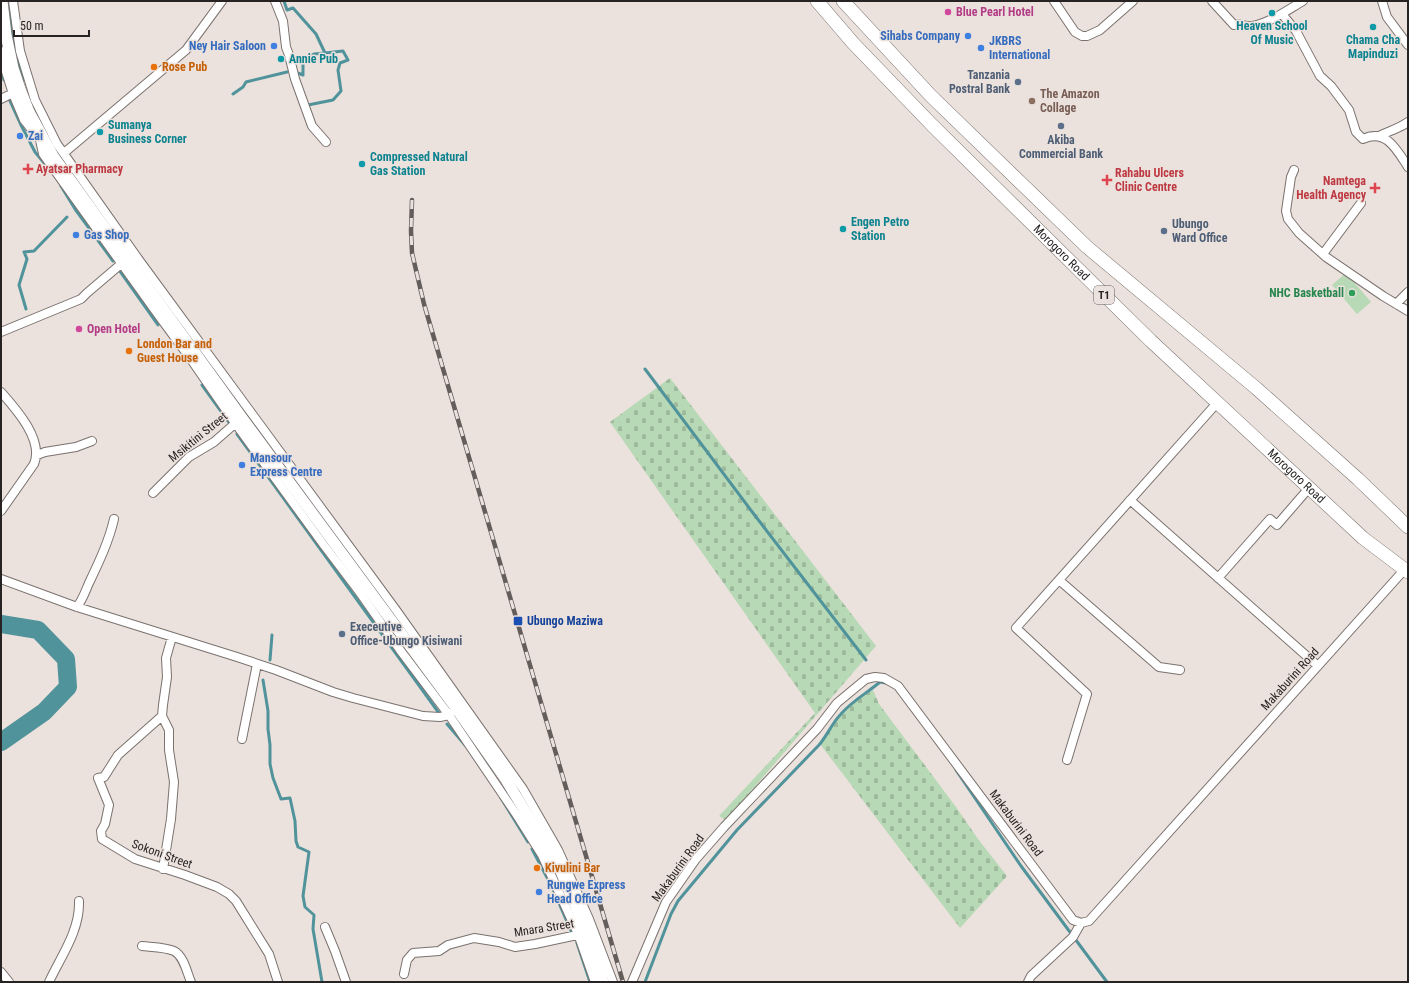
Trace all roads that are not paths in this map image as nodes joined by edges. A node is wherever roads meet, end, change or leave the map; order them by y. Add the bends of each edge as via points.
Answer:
1 (2, 1) edge
2 (14, 1) edge
3 (222, 1) edge
4 (275, 1) edge
5 (817, 1) edge
6 (843, 1) edge
7 (1054, 1) edge
8 (1133, 1) edge
9 (1212, 1) edge
10 (1303, 1) edge
11 (1382, 1) edge
12 (1282, 14) junction
13 (1408, 45) edge
14 (1, 51) edge
15 (17, 91) junction
16 (1, 99) edge
17 (1408, 122) edge
18 (1379, 136) junction
19 (326, 142) dead end
20 (64, 153) junction
21 (1408, 167) edge
22 (1294, 170) dead end
23 (1361, 203) dead end
24 (1323, 254) junction
25 (121, 264) junction
26 (1408, 292) edge
27 (1396, 304) junction
28 (1408, 312) edge
29 (1, 332) edge
30 (1, 392) edge
31 (1217, 403) junction
32 (239, 420) junction
33 (92, 441) dead end
34 (37, 455) junction
35 (1309, 488) junction
36 (153, 493) dead end
37 (1130, 500) junction
38 (1, 511) edge
39 (114, 519) dead end
40 (1408, 527) edge
41 (1406, 570) edge
42 (1218, 578) junction
43 (1, 579) edge
44 (1059, 580) junction
45 (76, 607) junction
46 (172, 637) junction
47 (257, 664) junction
48 (1318, 666) junction
49 (1180, 670) dead end
50 (452, 712) junction
51 (162, 716) junction
52 (242, 739) dead end
53 (1067, 760) dead end
54 (163, 869) junction
55 (79, 901) dead end
56 (1080, 923) junction
57 (325, 928) dead end
58 (583, 934) junction
59 (142, 946) dead end
60 (1, 972) edge
61 (404, 974) dead end
62 (8, 982) edge
63 (49, 982) edge
64 (191, 982) edge
65 (278, 982) edge
66 (346, 982) edge
67 (595, 982) edge
68 (603, 982) edge
69 (613, 982) edge
70 (632, 982) edge
71 (1028, 982) edge

1 - 15 main road
2 - 20 street via 20,51 35,100
3 - 20 street via 186,50
4 - 19 street via 283,21 286,47 295,79 312,126
5 - 31 highway, Morogoro Road / T1 via 853,43 932,125 1134,325
6 - 40 highway, Morogoro Road / T1 via 931,96 1088,248 1256,388
7 - 8 street via 1075,32 1087,36 1100,30
9 - 12 street via 1234,25 1252,26
10 - 12 street
11 - 13 street via 1387,17
12 - 18 street via 1296,31 1320,76 1349,110 1356,132 1363,139
14 - 15 street via 3,62
15 - 16 street
15 - 25 street via 24,120 40,140 43,154
15 - 32 main road via 53,156
17 - 18 street via 1401,128
18 - 21 street via 1390,142
20 - 69 street via 523,789 558,850 589,919
22 - 24 street via 1286,215 1298,233
23 - 24 street
24 - 27 street
25 - 29 street via 81,300
25 - 32 street via 182,348
26 - 27 street
27 - 28 street
30 - 34 street via 25,421
31 - 35 highway, Morogoro Road / T1
31 - 37 street
32 - 36 street, Msikitini Street via 214,442 189,457
32 - 50 main road
33 - 34 street
34 - 38 street via 34,464
35 - 41 highway, Morogoro Road / T1 via 1363,538
35 - 42 street via 1277,525 1270,519
37 - 42 street
37 - 44 street
39 - 45 street via 112,531 97,567 84,597
41 - 48 street, Makaburini Road
42 - 48 street
43 - 45 street
44 - 49 street via 1159,667
44 - 53 street via 1016,628 1087,694
45 - 46 street
46 - 47 street
46 - 51 street via 166,658 168,677
47 - 50 street via 332,692 423,716 440,717
47 - 52 street
48 - 56 street, Makaburini Road via 1091,918 1085,923
50 - 58 main road via 505,778 556,862
51 - 54 street via 169,730 174,782
51 - 54 street, Sokoni Street via 118,754 104,777 98,778 109,805 101,831 102,839 135,860
54 - 65 street, Sokoni Street via 217,887 229,894 269,954
55 - 63 street via 80,911 76,927
56 - 70 street, Makaburini Road via 1073,920 900,688 884,678 866,679 837,703 817,729 696,859 666,902
56 - 71 street via 1072,937
57 - 66 street
58 - 61 street, Mnara Street via 515,947 474,938 448,945 439,951 413,953 407,960
58 - 67 street
58 - 68 main road
59 - 64 street via 174,951 183,963
60 - 62 street

